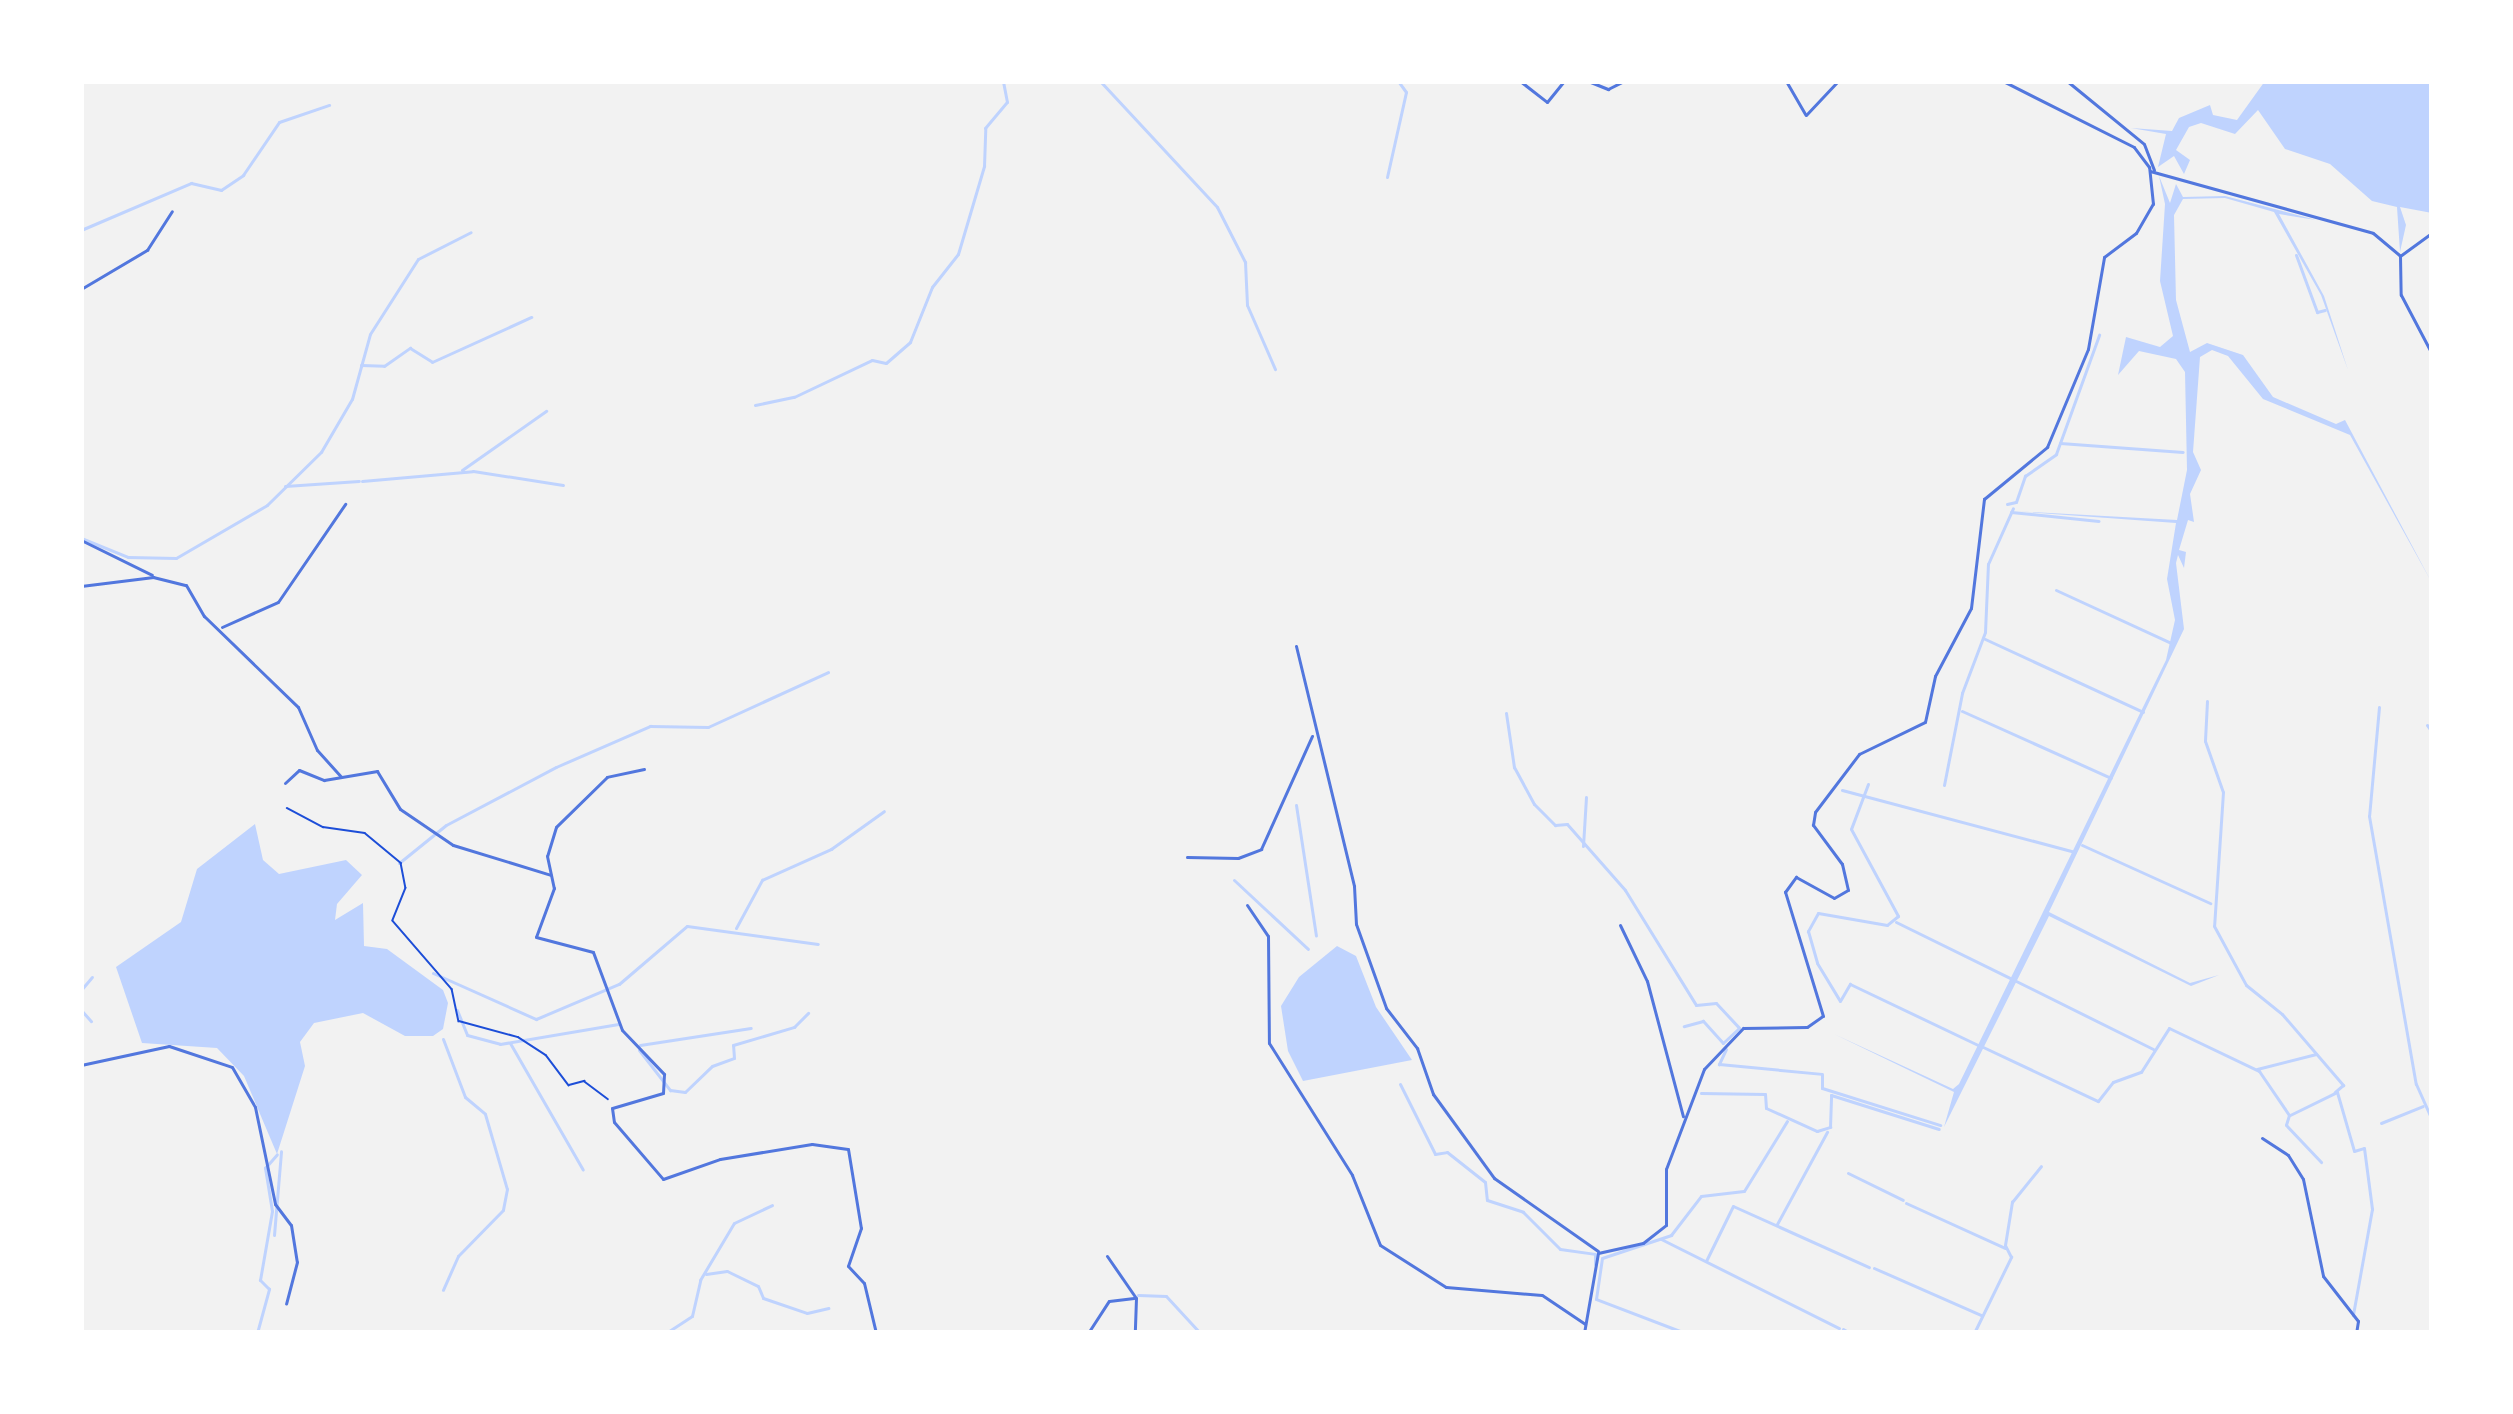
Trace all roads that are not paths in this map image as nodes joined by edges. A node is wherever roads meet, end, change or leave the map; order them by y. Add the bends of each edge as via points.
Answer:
1 (1520, 81) edge
2 (1564, 81) edge
3 (1588, 81) edge
4 (1624, 81) edge
5 (1786, 81) edge
6 (1838, 81) edge
7 (2003, 81) edge
8 (2067, 81) edge
9 (2152, 170) junction
10 (172, 212) dead end
11 (2432, 233) edge
12 (2400, 256) junction
13 (81, 289) edge
14 (2432, 353) edge
15 (344, 504) dead end
16 (81, 540) edge
17 (154, 577) junction
18 (81, 586) edge
19 (220, 628) junction
20 (1296, 646) dead end
21 (1313, 735) junction
22 (644, 769) dead end
23 (340, 777) junction
24 (284, 783) dead end
25 (1187, 856) dead end
26 (553, 876) junction
27 (1247, 904) dead end
28 (1620, 925) dead end
29 (81, 1065) edge
30 (1684, 1118) junction
31 (2262, 1138) dead end
32 (1598, 1253) junction
33 (1107, 1256) dead end
34 (1136, 1298) junction
35 (286, 1304) dead end
36 (1586, 1324) junction
37 (876, 1333) edge
38 (1088, 1333) edge
39 (1135, 1333) edge
40 (1584, 1333) edge
41 (2356, 1333) edge

1 - 2 street via 1547,102
3 - 4 street via 1612,89
5 - 6 street via 1806,115
7 - 9 street via 2104,125
8 - 9 street via 2144,144
9 - 12 street via 2373,232
9 - 30 street via 2149,214 2104,257 2099,311 2068,407 2041,456 1984,499 1971,608 1934,676 1925,722 1859,754 1814,812 1815,829 1845,869 1846,893 1834,898 1796,877 1786,884 1823,1016 1807,1027 1739,1030 1704,1069
10 - 13 street via 147,250
11 - 12 street
12 - 14 street via 2401,295
15 - 19 street via 278,602
16 - 17 street via 135,560
17 - 18 street
17 - 19 street via 186,585
19 - 23 street via 298,707 312,742
20 - 21 street
21 - 25 street via 1262,849 1233,859
21 - 32 street via 1373,979 1417,1048 1433,1094 1497,1181
22 - 26 street via 607,777 559,823 548,849
23 - 24 street via 299,770
23 - 26 street via 377,771 400,808 460,849 507,856
26 - 37 street via 538,940 593,952 622,1030 666,1079 653,1099 612,1108 614,1122 670,1181 720,1159 812,1144 848,1149 861,1228 848,1266 864,1283
27 - 36 street via 1268,936 1269,1043 1352,1175 1376,1240 1446,1287 1542,1295
28 - 30 street via 1647,981
29 - 35 street via 169,1046 232,1067 255,1107 275,1204 291,1226 297,1262
30 - 32 street via 1665,1174 1664,1229
31 - 41 street via 2288,1155 2303,1179 2324,1276 2335,1301 2358,1321
32 - 36 street
33 - 34 street
34 - 38 street via 1109,1301
34 - 39 street
36 - 40 street

